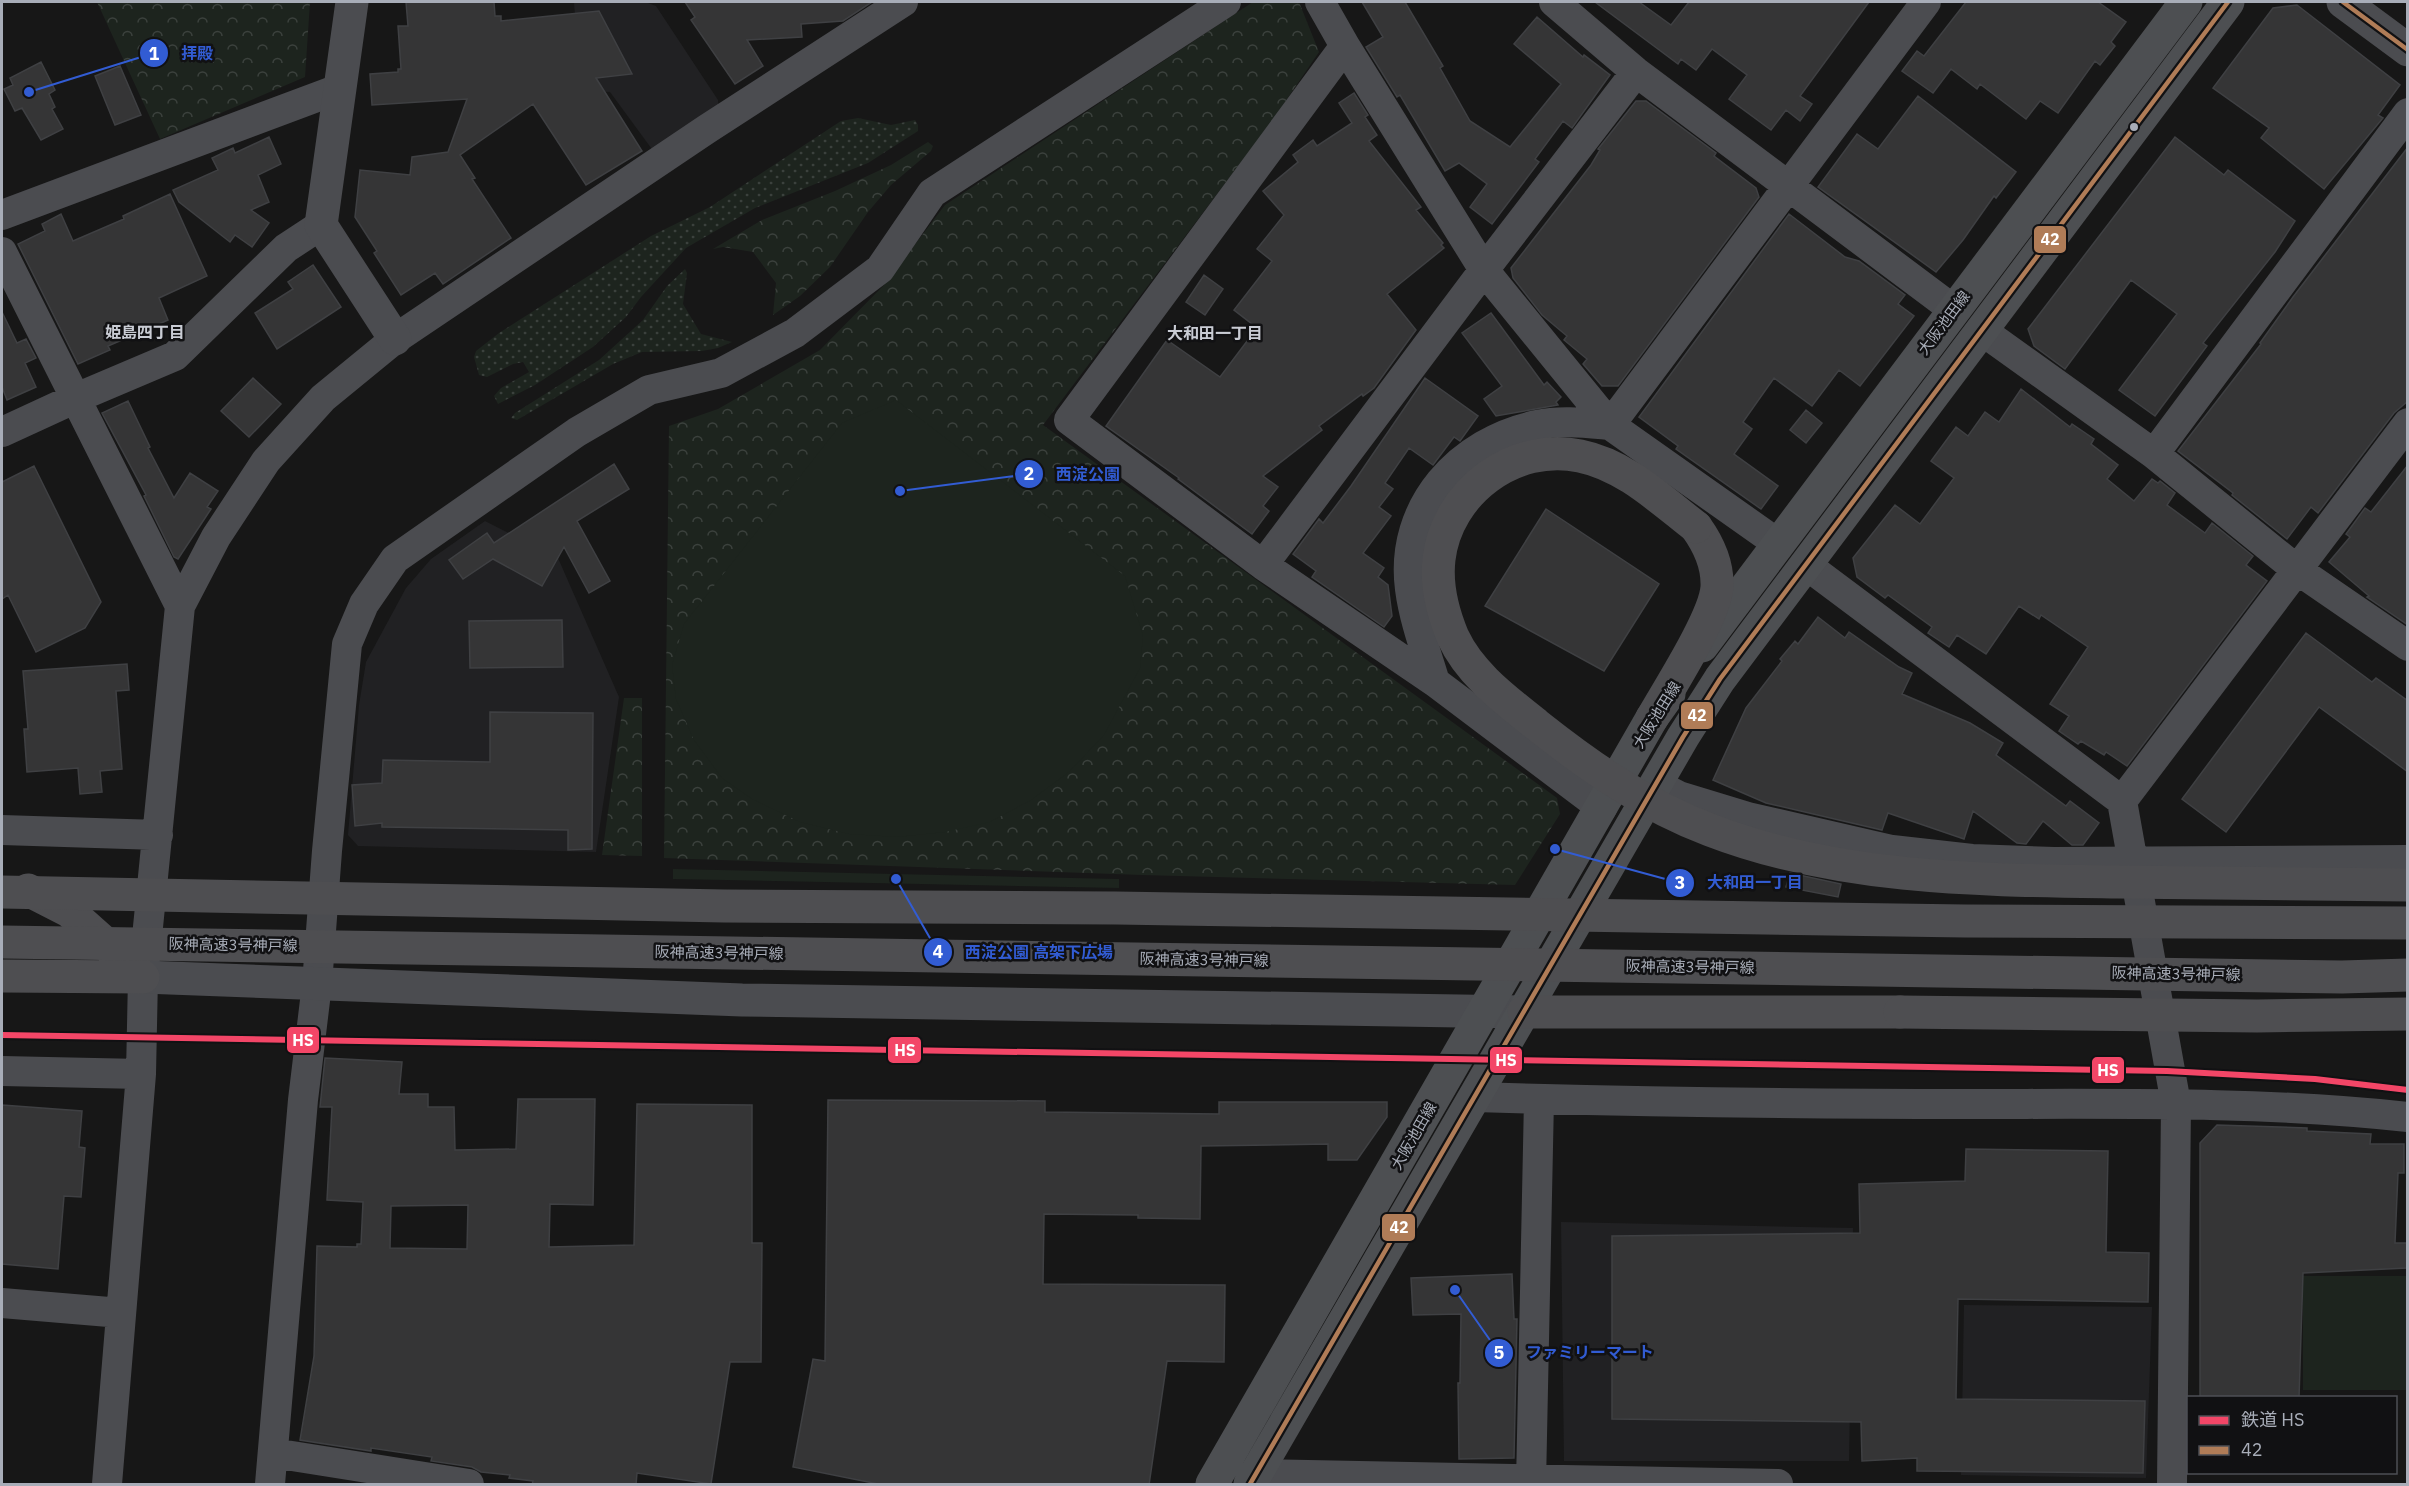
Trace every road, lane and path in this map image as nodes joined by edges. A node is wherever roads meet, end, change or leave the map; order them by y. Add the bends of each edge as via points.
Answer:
1 (352, 2) edge
2 (903, 2) edge
3 (1226, 2) edge
4 (1320, 2) edge
5 (1554, 2) edge
6 (1926, 2) edge
7 (2186, 2) edge
8 (2228, 2) edge
9 (2343, 2) edge
10 (1345, 46) junction
11 (2408, 50) edge
12 (1636, 72) junction
13 (341, 88) junction
14 (2408, 113) edge
15 (1789, 185) junction
16 (2, 215) edge
17 (321, 225) junction
18 (2, 252) edge
19 (1484, 270) junction
20 (1954, 310) junction
21 (1981, 330) junction
22 (395, 339) junction
23 (76, 398) junction
24 (2408, 423) edge
25 (1610, 425) junction
26 (2, 432) edge
27 (2154, 454) junction
28 (1777, 543) junction
29 (1805, 564) junction
30 (1263, 565) junction
31 (2296, 569) junction
32 (180, 606) junction
33 (2408, 646) edge
34 (1435, 682) junction
35 (1652, 718) junction
36 (1656, 784) junction
37 (2122, 801) junction
38 (1602, 808) junction
39 (2, 831) edge
40 (158, 835) junction
41 (2408, 860) edge
42 (2134, 863) junction
43 (2, 876) edge
44 (2408, 885) edge
45 (2, 892) edge
46 (2408, 923) edge
47 (2, 942) edge
48 (2408, 975) edge
49 (2, 976) edge
50 (154, 977) junction
51 (308, 983) junction
52 (1486, 1011) junction
53 (1524, 1012) junction
54 (2408, 1014) edge
55 (2, 1071) edge
56 (141, 1074) junction
57 (1475, 1097) junction
58 (1539, 1099) junction
59 (2176, 1104) junction
60 (2408, 1117) edge
61 (2, 1303) edge
62 (121, 1313) junction
63 (273, 1453) junction
64 (1253, 1479) edge
65 (1531, 1482) edge
66 (107, 1485) edge
67 (270, 1485) edge
68 (469, 1485) edge
69 (1212, 1485) edge
70 (1778, 1485) edge
71 (2172, 1485) edge

1 - 13 street
2 - 22 street
3 - 51 street via 932,193 880,269 795,333 721,372 649,390 578,432 395,559 364,604 347,644 327,851
4 - 10 street
5 - 12 street
6 - 15 street
7 - 20 main road, 大阪池田線
8 - 21 main road
9 - 11 street
10 - 19 street
10 - 30 street via 1069,420
12 - 15 street
12 - 19 street
13 - 16 street
13 - 17 street
14 - 27 street
15 - 20 street
15 - 25 street
17 - 22 street
17 - 23 street via 286,248 175,356
18 - 23 street
19 - 25 street
19 - 30 street
20 - 28 main road, 大阪池田線
21 - 27 street
21 - 29 main road
22 - 32 street via 323,398 266,461 216,537
23 - 26 street
23 - 32 street
24 - 31 street
25 - 28 street
25 - 34 street via 1539,425 1504,434 1475,449 1450,469 1430,495 1416,525 1409,588
27 - 31 street
28 - 35 main road, 大阪池田線
29 - 36 main road via 1720,680
29 - 37 street
30 - 34 street
31 - 33 street
31 - 37 street
32 - 40 street
34 - 38 street
35 - 38 main road, 大阪池田線
35 - 44 highway, bridge via 1712,609 1717,587 1708,544 1696,527 1611,466 1580,456 1552,453 1523,458 1497,469 1459,507 1439,559 1444,615 1455,640 1470,664 1508,703 1581,760 1669,813 1757,846 1893,873 2008,881
36 - 42 street via 1679,796 1748,817 1892,850 1972,858
36 - 53 main road
37 - 42 street
38 - 52 main road, 大阪池田線
39 - 40 street
40 - 50 street
41 - 42 street
42 - 59 street
43 - 50 highway via 69,911
45 - 46 highway, bridge via 724,906
47 - 48 highway, 阪神高速3号神戸線, bridge
49 - 50 highway
50 - 51 street
50 - 56 street
51 - 52 street via 742,1000
51 - 63 street via 303,1100
52 - 53 street
52 - 69 main road, 大阪池田線
53 - 54 highway, bridge
53 - 57 main road
55 - 56 street
56 - 62 street
57 - 58 street
57 - 64 main road
58 - 59 street
58 - 65 street
59 - 60 street via 2345,1110
59 - 71 street
61 - 62 street
62 - 66 street
63 - 67 street
63 - 68 street
64 - 65 street
65 - 70 street

